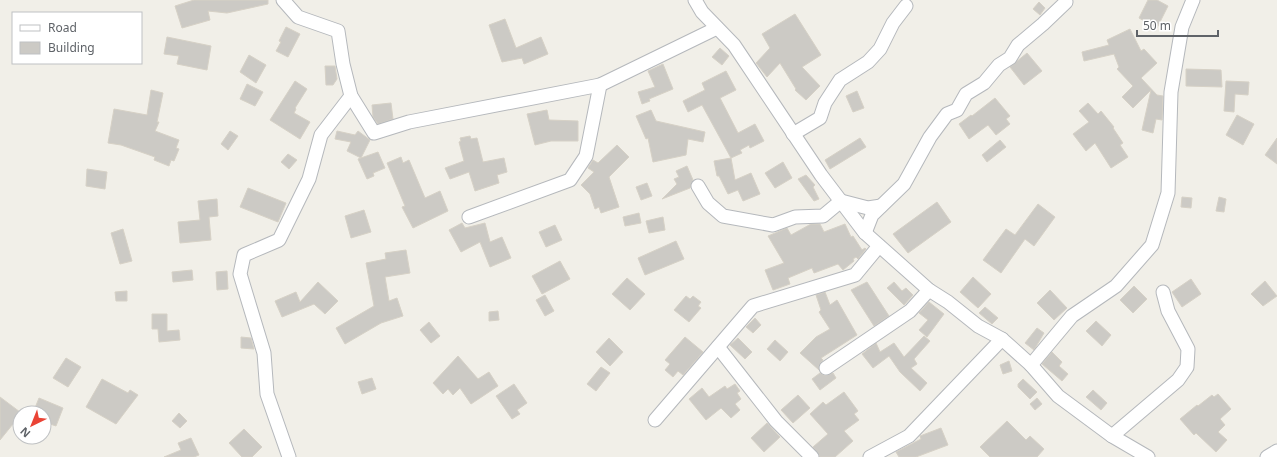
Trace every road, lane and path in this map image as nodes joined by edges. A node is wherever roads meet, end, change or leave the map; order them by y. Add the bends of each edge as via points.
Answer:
1 (284, 0) edge
2 (695, 0) edge
3 (1193, 0) edge
4 (1066, 2) dead end
5 (906, 6) dead end
6 (717, 28) junction
7 (600, 85) junction
8 (351, 96) junction
9 (793, 134) junction
10 (698, 186) dead end
11 (841, 201) junction
12 (881, 206) junction
13 (469, 217) dead end
14 (865, 233) junction
15 (879, 246) junction
16 (929, 290) junction
17 (1163, 292) dead end
18 (1002, 339) junction
19 (718, 347) junction
20 (1031, 365) junction
21 (826, 368) dead end
22 (655, 420) dead end
23 (1112, 436) junction
24 (1277, 450) edge
25 (289, 457) edge
26 (812, 457) edge
27 (870, 457) edge
28 (1148, 457) edge
29 (1267, 457) edge

1 - 8 street via 298,18 338,31
2 - 6 street
3 - 20 street via 1182,27 1171,92 1168,193 1152,245 1116,286 1072,316
4 - 12 street via 1018,45 1010,58 999,65 984,83 966,94 957,110 947,114 930,137 904,184
5 - 9 street via 893,23 880,49 868,62 840,80 825,103 820,118
6 - 7 street
6 - 9 street via 734,45
7 - 8 street via 409,122 374,133
7 - 13 street via 586,156 570,180
8 - 25 street via 321,135 309,179 279,240 244,255 240,274 264,354 267,394
9 - 11 street
10 - 11 street via 708,203 723,216 773,225 795,217 823,216
11 - 12 street via 868,208
11 - 14 street
12 - 14 street via 872,215
14 - 15 street
15 - 16 street
15 - 19 street via 855,275 753,306
16 - 18 street via 978,326
16 - 21 street via 910,311
17 - 23 street via 1168,311 1188,349 1188,367 1178,380
18 - 20 street
18 - 27 street via 909,436
19 - 22 street
19 - 26 street via 776,421
20 - 23 street via 1058,396
23 - 28 street
24 - 29 street

